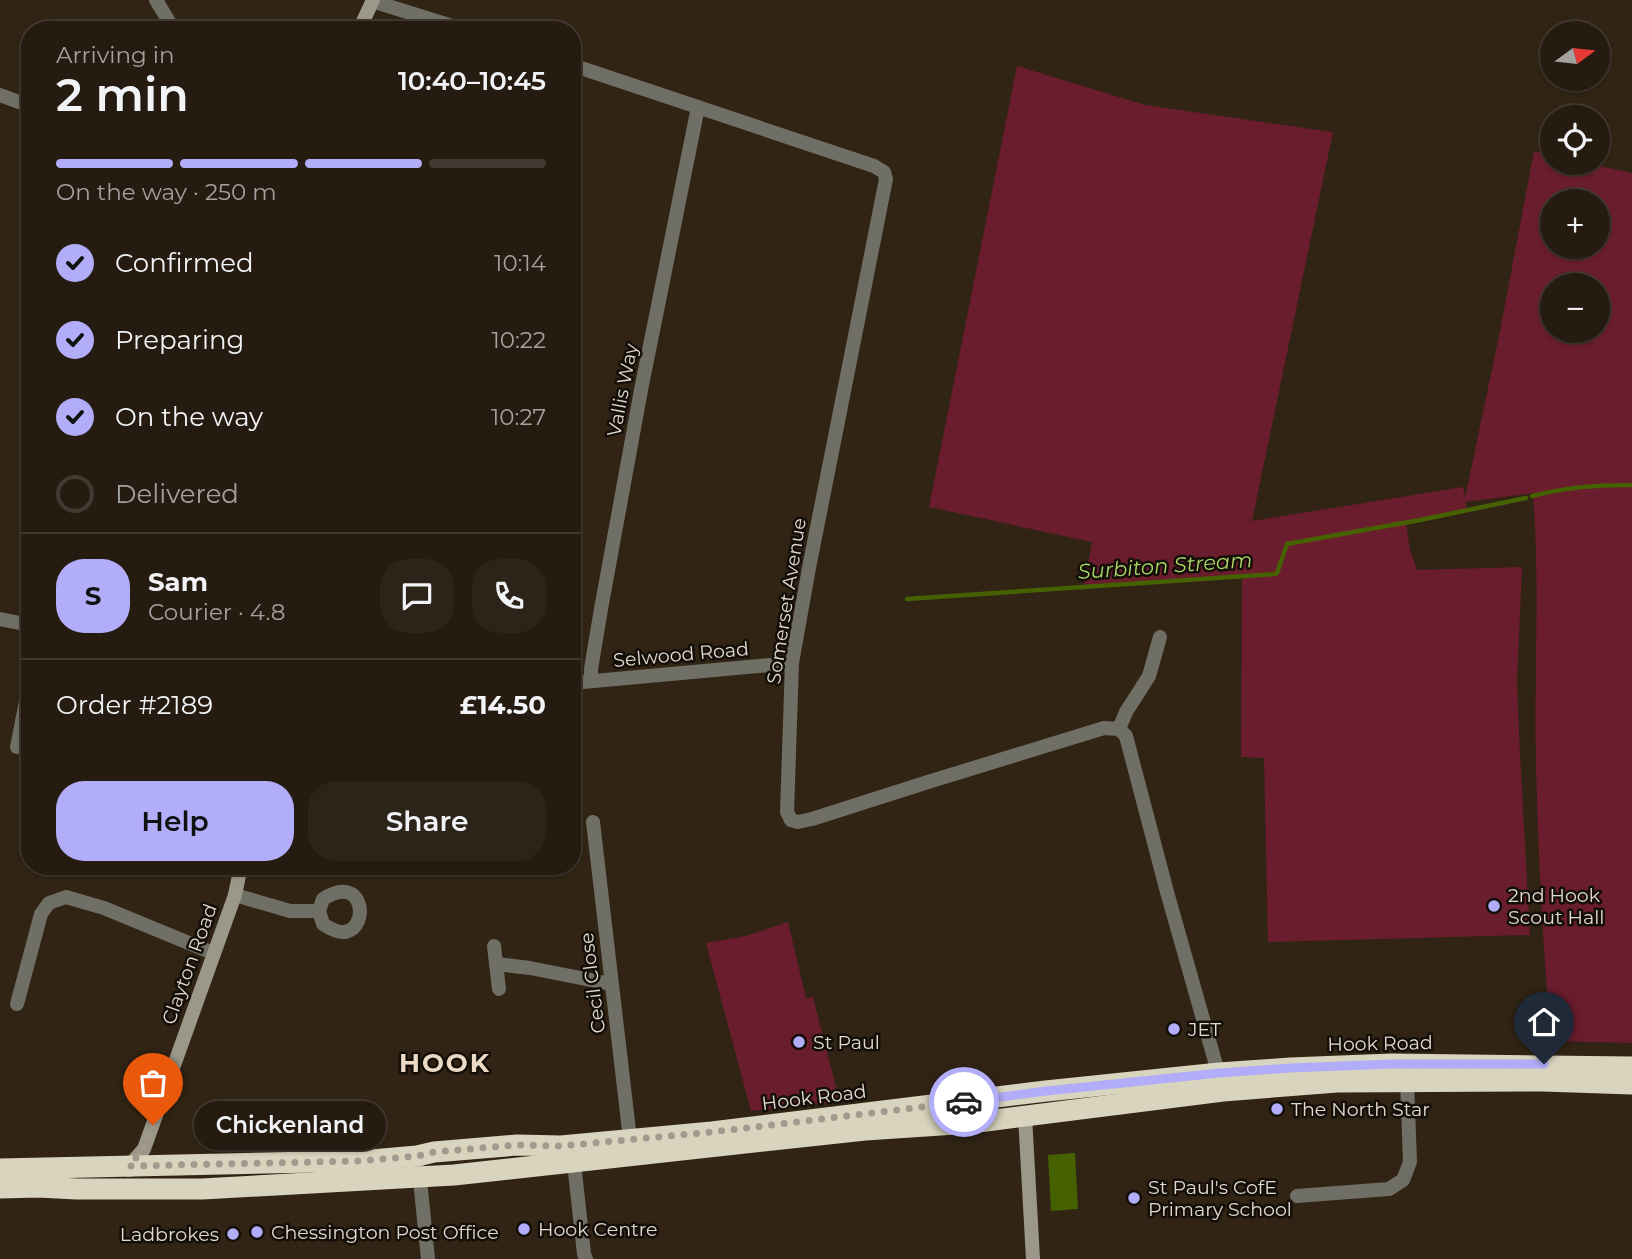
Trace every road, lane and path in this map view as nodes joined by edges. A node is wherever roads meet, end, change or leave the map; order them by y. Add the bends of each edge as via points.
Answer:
1 (156, 0) edge
2 (372, 1) edge
3 (169, 21) edge
4 (363, 21) edge
5 (436, 21) edge
6 (581, 68) edge
7 (0, 95) edge
8 (21, 103) edge
9 (698, 107) junction
10 (0, 619) edge
11 (21, 623) edge
12 (1160, 637) dead end
13 (792, 663) junction
14 (591, 681) junction
15 (581, 682) edge
16 (21, 727) edge
17 (1119, 729) junction
18 (17, 747) dead end
19 (593, 822) dead end
20 (239, 875) edge
21 (235, 895) junction
22 (319, 911) dead end
23 (494, 946) dead end
24 (213, 953) junction
25 (496, 964) junction
26 (611, 984) junction
27 (499, 989) dead end
28 (17, 1004) dead end
29 (1632, 1066) edge
30 (1407, 1081) junction
31 (1221, 1082) junction
32 (1632, 1084) edge
33 (1026, 1116) junction
34 (630, 1139) junction
35 (417, 1156) junction
36 (574, 1163) junction
37 (129, 1166) junction
38 (0, 1169) edge
39 (419, 1178) junction
40 (0, 1188) edge
41 (128, 1189) junction
42 (1297, 1196) dead end
43 (428, 1259) edge
44 (586, 1259) edge
45 (1033, 1259) edge

1 - 3 street
2 - 4 street
2 - 5 street
6 - 9 street, Somerset Avenue
7 - 8 street
9 - 13 street, Somerset Avenue via 874,166 886,179
9 - 14 street, Vallis Way via 639,403
10 - 11 street
12 - 17 street via 1149,676
13 - 14 street, Selwood Road
13 - 17 street, Somerset Avenue via 787,812 798,822 1104,728
14 - 15 street, Selwood Road
16 - 18 street
17 - 31 street via 1126,736
19 - 26 street, Cecil Close
20 - 21 street, Clayton Road
21 - 22 street via 290,911
21 - 24 street, Clayton Road
23 - 25 street
24 - 28 street via 66,897 49,903 41,914
24 - 37 street, Clayton Road via 144,1149
25 - 26 street
25 - 27 street
26 - 34 street, Cecil Close
29 - 31 highway, Hook Road via 1392,1064 1290,1068
30 - 31 highway, Hook Road
30 - 32 highway, Hook Road
30 - 42 street via 1410,1162 1404,1180 1389,1189
31 - 33 highway, Hook Road
31 - 34 highway, Hook Road via 1046,1091
33 - 36 highway, Hook Road
33 - 45 street
34 - 35 highway, Hook Road
35 - 37 highway, Hook Road
35 - 39 street
36 - 39 highway, Hook Road
36 - 44 street
37 - 38 highway, Hook Road
37 - 41 street
39 - 41 highway, Hook Road
39 - 43 street
40 - 41 highway, Hook Road

